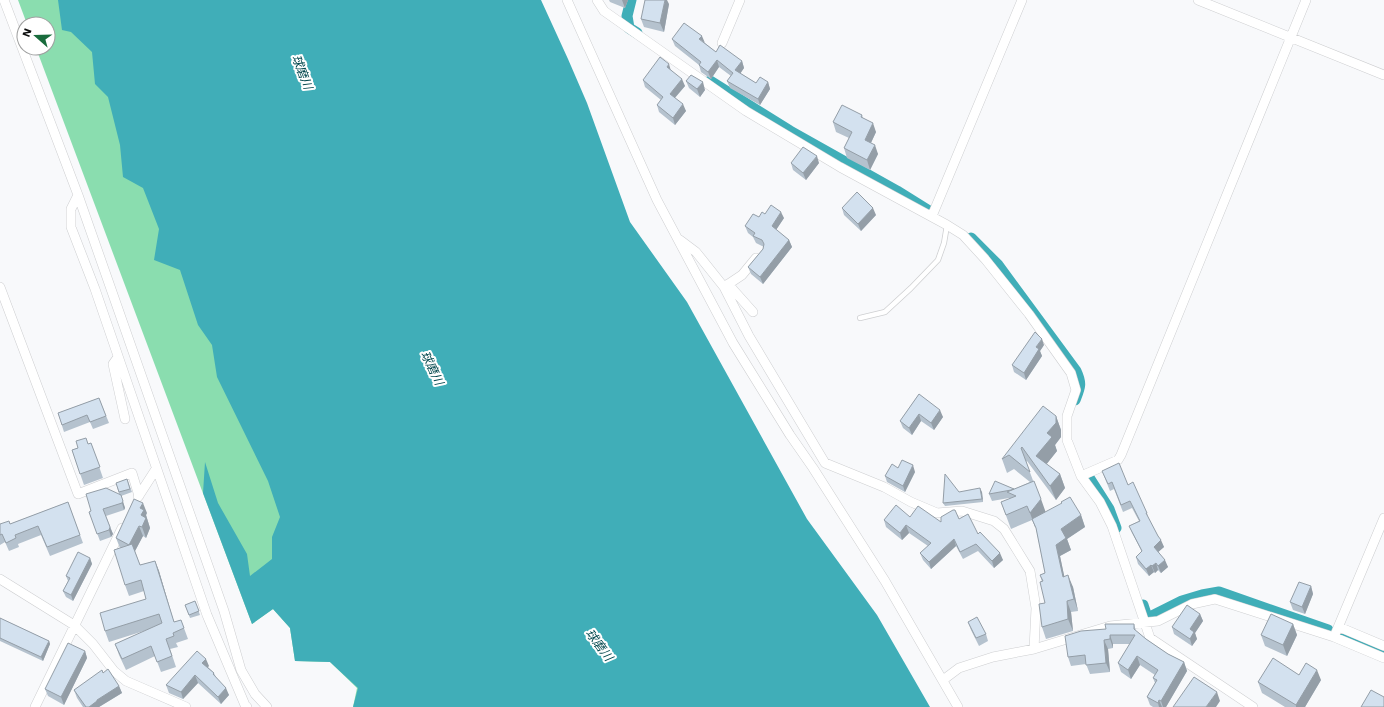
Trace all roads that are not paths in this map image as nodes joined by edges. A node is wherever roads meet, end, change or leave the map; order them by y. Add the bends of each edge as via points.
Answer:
1 (4, 0) edge
2 (567, 0) edge
3 (597, 0) edge
4 (740, 0) edge
5 (1022, 0) edge
6 (1198, 0) edge
7 (1306, 0) edge
8 (1291, 37) junction
9 (722, 43) dead end
10 (1384, 75) edge
11 (78, 195) junction
12 (932, 216) junction
13 (947, 225) junction
14 (678, 239) junction
15 (761, 252) edge
16 (726, 286) junction
17 (0, 287) edge
18 (753, 312) dead end
19 (860, 318) dead end
20 (118, 357) junction
21 (124, 419) dead end
22 (156, 469) junction
23 (1081, 476) junction
24 (1384, 518) edge
25 (125, 522) edge
26 (0, 579) edge
27 (1144, 622) junction
28 (74, 625) junction
29 (1339, 627) junction
30 (1334, 637) junction
31 (1384, 646) edge
32 (1034, 650) junction
33 (1384, 658) edge
34 (943, 680) junction
35 (35, 707) edge
36 (186, 707) edge
37 (247, 707) edge
38 (267, 707) edge
39 (958, 707) edge
40 (1254, 707) edge

1 - 11 street
2 - 14 street via 657,200
3 - 12 street via 604,11 746,111 840,167
4 - 9 street
5 - 12 street
6 - 8 street
7 - 8 street
8 - 10 street
8 - 23 street via 1121,455 1118,460
11 - 20 street via 71,209 71,227
11 - 38 street via 224,611 241,670 255,694
12 - 13 street
13 - 19 lane via 938,260 885,312
13 - 23 street via 963,235 985,259 1030,314 1071,373 1076,390 1067,416 1066,440
14 - 16 street via 696,252
14 - 34 street via 733,343 885,581
15 - 16 street via 742,274
16 - 18 street
16 - 32 street via 749,336 825,463 884,487 937,513 962,511 994,521 1004,529 1030,571 1036,608
17 - 22 street via 78,494 132,473 137,499
20 - 21 street via 113,364
20 - 22 street
22 - 37 street via 207,615
23 - 27 street via 1100,502 1112,526
24 - 29 street
25 - 28 street
26 - 28 street
27 - 30 street via 1158,621 1192,604 1215,599
27 - 32 street via 1110,626
27 - 40 street via 1150,638
28 - 35 street
28 - 36 street via 126,681
29 - 30 street
29 - 31 street
30 - 33 street
32 - 34 street via 986,659 959,668
34 - 39 street

